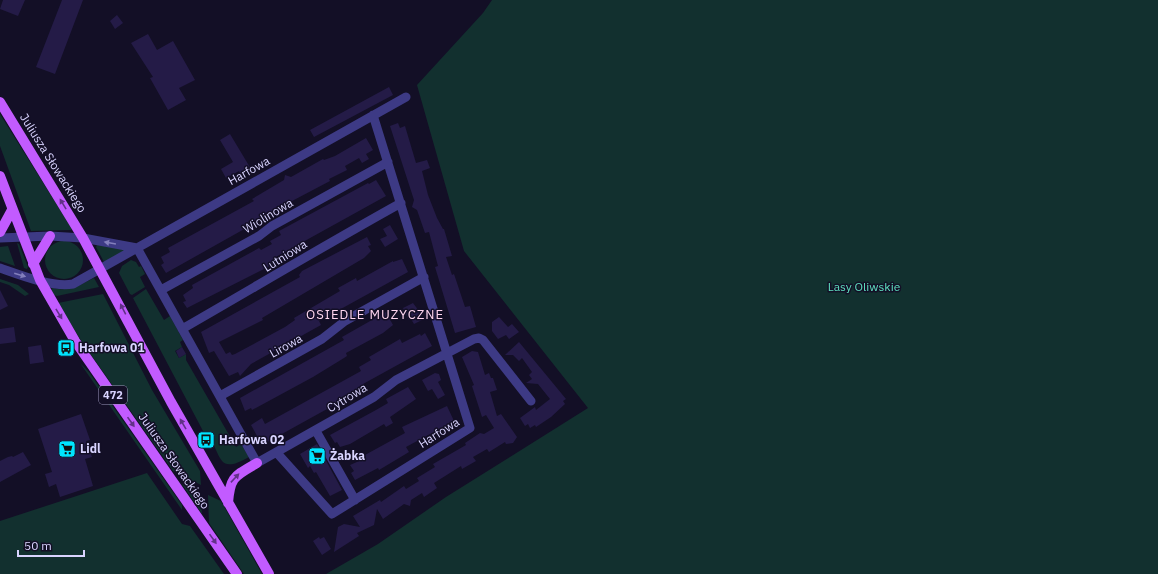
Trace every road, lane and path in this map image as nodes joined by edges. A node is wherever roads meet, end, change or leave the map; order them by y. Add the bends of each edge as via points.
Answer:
1 (406, 97) dead end
2 (0, 102) edge
3 (373, 116) junction
4 (388, 162) junction
5 (0, 176) edge
6 (401, 203) junction
7 (12, 210) junction
8 (0, 232) edge
9 (50, 236) junction
10 (0, 238) edge
11 (23, 238) junction
12 (83, 238) junction
13 (137, 248) junction
14 (33, 264) junction
15 (0, 268) edge
16 (101, 269) junction
17 (424, 277) junction
18 (40, 280) junction
19 (160, 290) junction
20 (182, 329) junction
21 (447, 352) junction
22 (220, 396) junction
23 (531, 401) dead end
24 (316, 431) junction
25 (277, 453) junction
26 (257, 463) junction
27 (355, 500) junction
28 (228, 503) junction
29 (237, 574) edge
30 (269, 574) edge

1 - 3 street, Harfowa
12 -> 2 main road, Juliusza Słowackiego
3 - 4 street, Harfowa
3 - 13 street, Harfowa
4 - 6 street, Harfowa
4 - 19 street, Wiolinowa
5 - 7 main road, 472
6 - 17 street, Harfowa
6 - 20 street, Lutniowa
7 - 8 main road
7 - 11 main road, 472
9 - 11 street
9 - 12 street
9 - 14 main road
10 - 11 street
11 - 14 main road, 472
13 -> 12 street
12 - 16 main road
13 - 16 street, Harfowa
13 - 19 street
14 - 18 main road, 472
15 -> 18 street
16 - 18 street via 69,285
28 -> 16 main road, Juliusza Słowackiego
17 - 21 street, Harfowa
17 - 22 street, Lirowa via 345,321 322,339
18 -> 29 main road, Juliusza Słowackiego / 472 via 75,341
19 - 20 street
20 - 22 street
21 - 23 street via 474,339 484,340
21 - 24 street, Cytrowa via 396,380 374,397
21 - 27 street, Harfowa via 470,428
22 - 26 street
24 - 25 street, Cytrowa
24 - 27 street
25 - 26 street, Cytrowa
25 - 27 street, Harfowa via 332,514
28 -> 26 main road via 229,486 233,479
28 - 30 main road, Juliusza Słowackiego

